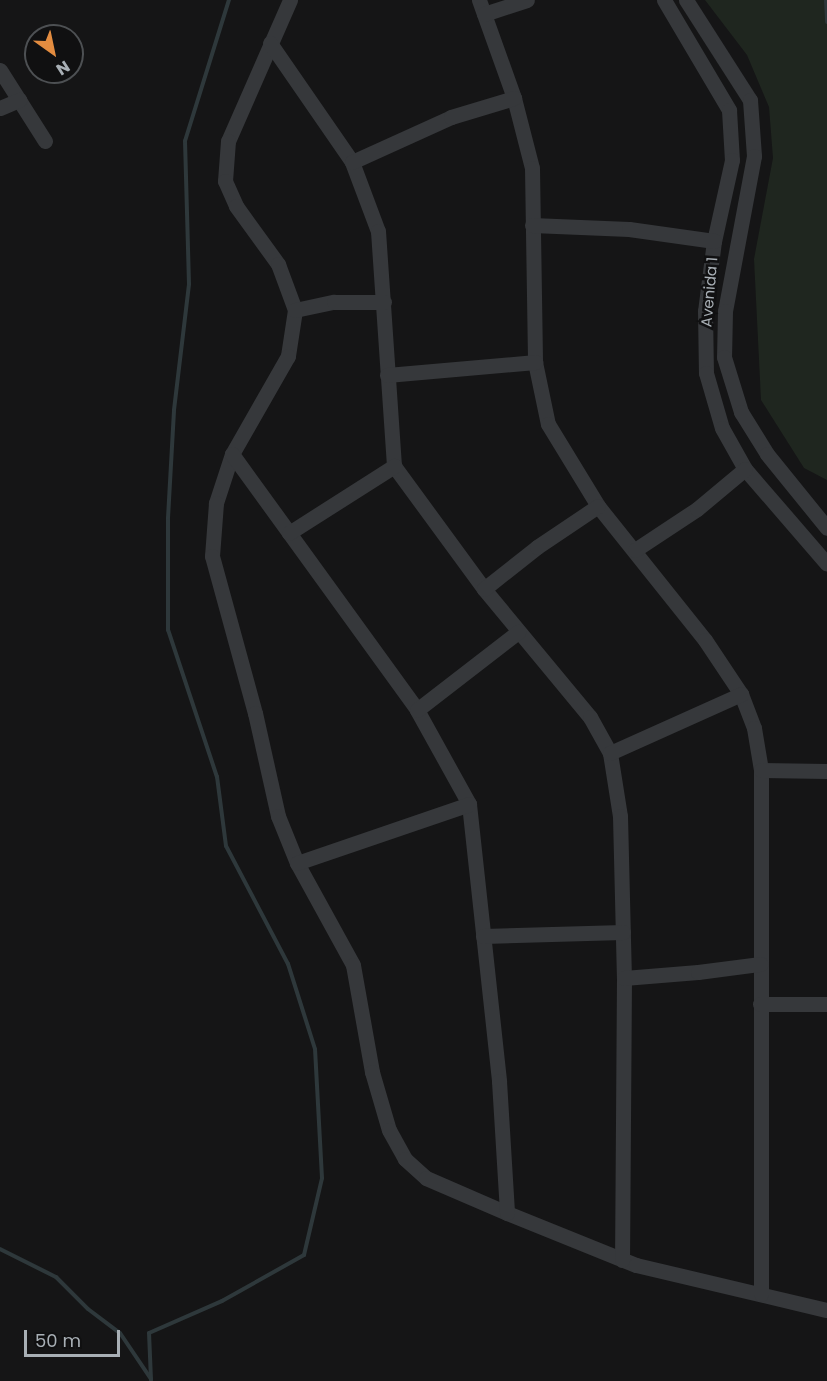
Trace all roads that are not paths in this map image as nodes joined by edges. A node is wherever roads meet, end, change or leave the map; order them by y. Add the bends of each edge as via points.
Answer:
1 (290, 0) edge
2 (527, 0) edge
3 (664, 0) edge
4 (686, 0) edge
5 (481, 7) edge
6 (270, 43) junction
7 (0, 70) edge
8 (514, 98) junction
9 (18, 100) junction
10 (0, 108) edge
11 (45, 141) dead end
12 (352, 162) junction
13 (532, 225) junction
14 (714, 241) junction
15 (384, 302) junction
16 (295, 310) junction
17 (534, 362) junction
18 (387, 375) junction
19 (232, 454) junction
20 (394, 466) junction
21 (745, 469) junction
22 (598, 506) junction
23 (827, 528) edge
24 (289, 533) junction
25 (635, 550) junction
26 (827, 564) edge
27 (484, 589) junction
28 (518, 632) junction
29 (741, 694) junction
30 (417, 710) junction
31 (610, 753) junction
32 (760, 770) junction
33 (827, 771) edge
34 (469, 804) junction
35 (297, 863) junction
36 (623, 932) junction
37 (483, 936) junction
38 (760, 964) junction
39 (624, 978) junction
40 (760, 1004) junction
41 (827, 1004) edge
42 (507, 1213) junction
43 (622, 1260) junction
44 (761, 1294) junction
45 (827, 1310) edge

1 - 6 street
2 - 5 street
3 - 14 street, Avenida 1 via 729,110 732,160
4 - 23 street, Avenida 1 via 750,100 754,156 725,311 724,357 741,412 767,454
5 - 8 street
6 - 12 street
6 - 16 street via 228,141 225,181 236,206 278,264
7 - 9 street
8 - 12 street via 451,117
8 - 13 street via 532,168
9 - 10 street
9 - 11 street
12 - 15 street via 378,231
13 - 14 street via 629,229
13 - 17 street
14 - 21 street, Avenida 1 via 705,311 705,373 722,428
15 - 16 street via 334,302
15 - 18 street
16 - 19 street via 288,356
17 - 18 street
17 - 22 street via 548,424
18 - 20 street
19 - 24 street
19 - 35 street via 216,503 212,556 255,712 278,816
20 - 24 street
20 - 27 street
21 - 25 street via 697,509
21 - 26 street, Avenida 1
22 - 25 street
22 - 27 street
24 - 30 street
25 - 29 street via 705,640
27 - 28 street
28 - 30 street
28 - 31 street via 590,717
29 - 31 street
29 - 32 street via 754,728
30 - 34 street
31 - 36 street via 620,816
32 - 33 street
32 - 38 street
34 - 35 street
34 - 37 street
35 - 42 street via 353,965 372,1072 389,1130 405,1159 426,1178
36 - 37 street
36 - 39 street
37 - 42 street via 499,1081
38 - 39 street
38 - 40 street
39 - 43 street
40 - 41 street
40 - 44 street
42 - 43 street
43 - 44 street
44 - 45 street

